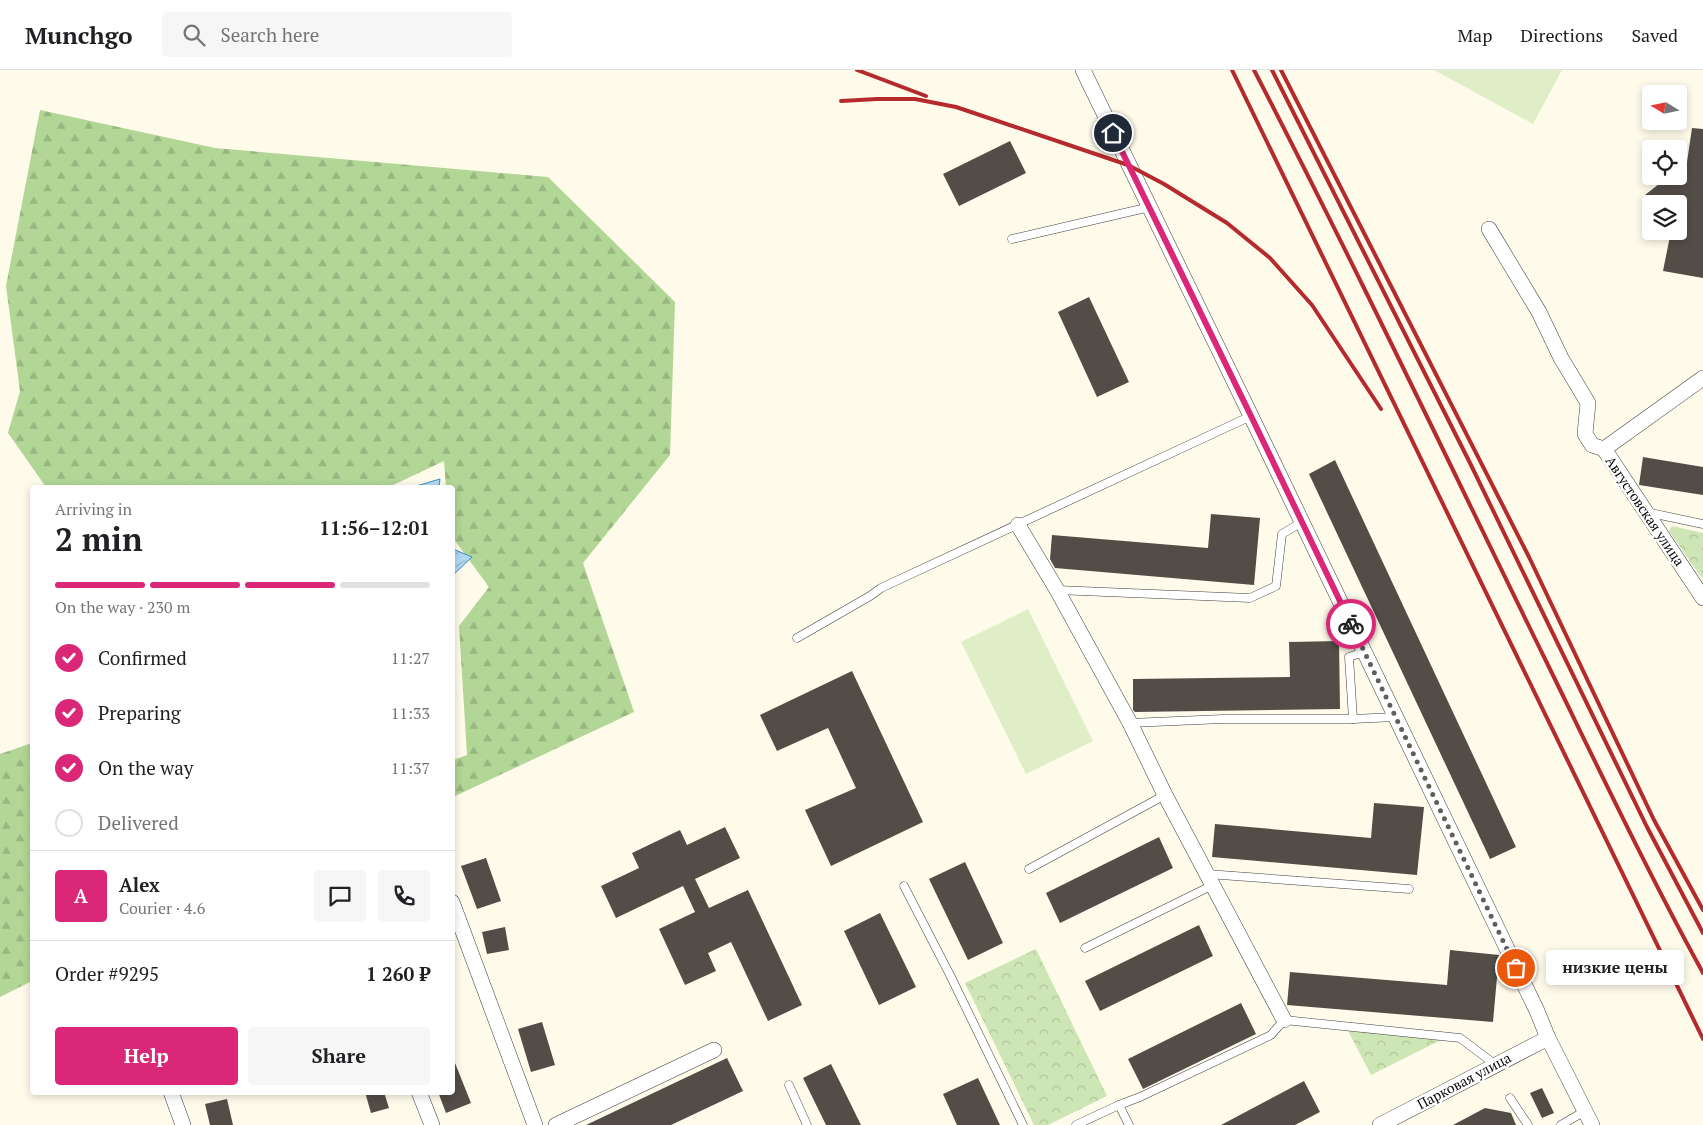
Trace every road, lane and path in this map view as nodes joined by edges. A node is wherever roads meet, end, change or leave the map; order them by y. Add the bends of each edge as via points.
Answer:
1 (1083, 70) edge
2 (1150, 207) junction
3 (1489, 228) dead end
4 (1012, 239) dead end
5 (1703, 378) edge
6 (1251, 416) junction
7 (1604, 449) junction
8 (1646, 512) junction
9 (1302, 522) junction
10 (1703, 524) edge
11 (1018, 525) junction
12 (1057, 590) junction
13 (1703, 598) edge
14 (797, 638) dead end
15 (1364, 652) junction
16 (1394, 717) junction
17 (1353, 719) junction
18 (1130, 724) junction
19 (1165, 795) junction
20 (1029, 869) dead end
21 (1210, 880) junction
22 (904, 886) dead end
23 (1408, 889) dead end
24 (455, 910) edge
25 (1086, 948) dead end
26 (1284, 1020) junction
27 (1548, 1038) junction
28 (714, 1050) dead end
29 (1496, 1065) junction
30 (789, 1085) dead end
31 (172, 1095) edge
32 (420, 1095) edge
33 (1510, 1098) dead end
34 (1119, 1105) junction
35 (1585, 1111) junction
36 (183, 1125) edge
37 (432, 1125) edge
38 (535, 1125) edge
39 (556, 1125) edge
40 (807, 1125) edge
41 (1023, 1125) edge
42 (1076, 1125) edge
43 (1129, 1125) edge
44 (1380, 1125) edge
45 (1528, 1125) edge
46 (1561, 1125) edge
47 (1592, 1125) edge

1 - 2 street
2 - 4 lane
2 - 6 street
3 - 7 street, Августовская улица via 1588,403 1585,434 1592,445
5 - 7 street
6 - 9 street
6 - 11 lane
7 - 8 street, Августовская улица
8 - 10 lane
8 - 13 street, Августовская улица
9 - 12 lane via 1282,534 1276,586 1250,598
9 - 15 street
11 - 12 street
11 - 14 lane via 881,588
12 - 18 street
15 - 16 street
15 - 17 lane via 1349,657
16 - 17 lane
16 - 27 street
17 - 18 lane
18 - 19 street
19 - 20 lane
19 - 21 street
21 - 23 lane
21 - 25 lane
21 - 26 street
22 - 41 lane
24 - 38 street
26 - 29 lane via 1460,1038
26 - 34 lane via 1271,1035
27 - 29 street, Парковая улица
27 - 35 street
28 - 39 street
29 - 44 street, Парковая улица
30 - 40 lane
31 - 36 street
32 - 37 street
33 - 45 lane
34 - 42 lane
34 - 43 lane
35 - 46 lane
35 - 47 street

